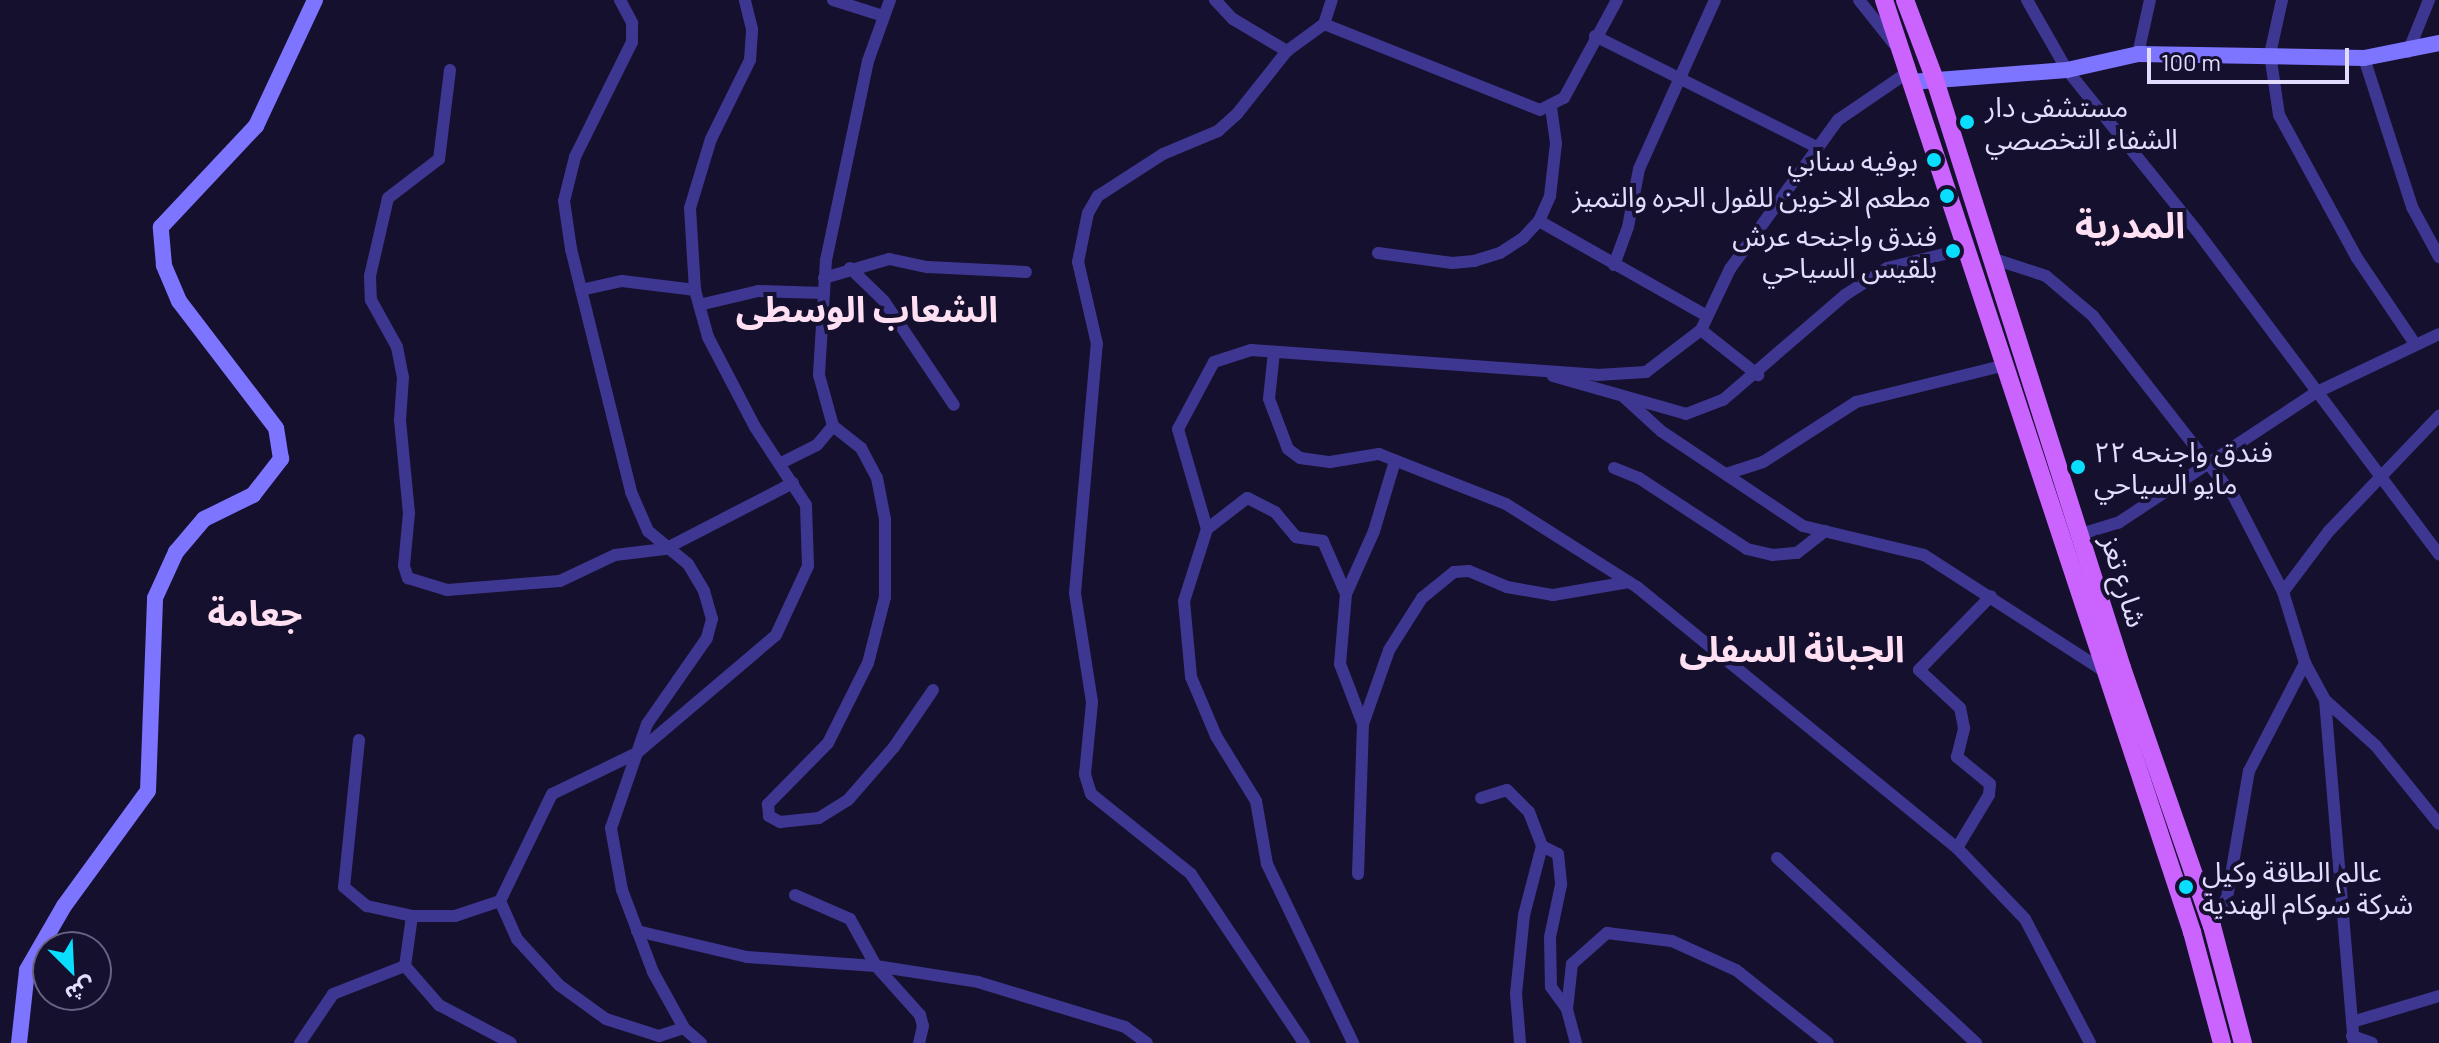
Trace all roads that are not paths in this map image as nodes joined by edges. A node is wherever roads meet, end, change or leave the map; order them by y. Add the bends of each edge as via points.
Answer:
1 (315, 0) edge
2 (620, 0) edge
3 (745, 0) edge
4 (833, 0) edge
5 (890, 0) edge
6 (1215, 0) edge
7 (1332, 0) edge
8 (1617, 0) edge
9 (1715, 0) edge
10 (1859, 0) edge
11 (1884, 0) edge
12 (1905, 0) edge
13 (2027, 0) edge
14 (2150, 0) edge
15 (2282, 0) edge
16 (2429, 0) edge
17 (880, 15) junction
18 (1324, 24) junction
19 (1595, 36) junction
20 (2439, 43) edge
21 (1287, 51) junction
22 (1900, 51) junction
23 (2408, 52) junction
24 (2138, 54) junction
25 (2270, 54) junction
26 (2364, 58) junction
27 (450, 70) dead end
28 (2067, 70) junction
29 (1679, 77) junction
30 (1909, 77) junction
31 (1934, 77) junction
32 (1551, 109) junction
33 (1817, 147) junction
34 (1539, 221) junction
35 (1965, 249) junction
36 (1378, 253) dead end
37 (1988, 257) junction
38 (2439, 257) edge
39 (1614, 265) junction
40 (850, 268) junction
41 (1026, 272) dead end
42 (824, 278) junction
43 (581, 290) junction
44 (695, 290) junction
45 (823, 293) junction
46 (699, 305) junction
47 (1707, 316) junction
48 (1701, 330) junction
49 (2439, 334) edge
50 (2415, 344) junction
51 (1274, 352) junction
52 (2002, 366) junction
53 (1532, 369) junction
54 (1758, 375) junction
55 (2315, 393) junction
56 (1625, 398) junction
57 (954, 405) dead end
58 (2439, 416) edge
59 (833, 426) junction
60 (1395, 461) junction
61 (781, 463) junction
62 (2210, 466) junction
63 (1614, 468) dead end
64 (1726, 474) junction
65 (2379, 478) junction
66 (793, 483) junction
67 (1207, 529) junction
68 (1825, 531) junction
69 (2081, 534) junction
70 (665, 549) junction
71 (2439, 555) edge
72 (1629, 582) junction
73 (2283, 592) junction
74 (1346, 594) junction
75 (1991, 596) junction
76 (2305, 663) junction
77 (2112, 671) junction
78 (933, 690) dead end
79 (2325, 700) junction
80 (1363, 724) junction
81 (359, 740) dead end
82 (637, 753) junction
83 (1481, 798) dead end
84 (2439, 824) edge
85 (1542, 846) junction
86 (1957, 848) junction
87 (1777, 858) dead end
88 (1358, 874) dead end
89 (795, 895) dead end
90 (500, 901) junction
91 (412, 916) junction
92 (2212, 926) junction
93 (637, 931) junction
94 (2192, 932) junction
95 (405, 966) junction
96 (876, 966) junction
97 (2439, 996) edge
98 (1567, 1009) junction
99 (684, 1028) junction
100 (2352, 1035) edge
101 (19, 1043) edge
102 (300, 1043) edge
103 (511, 1043) edge
104 (701, 1043) edge
105 (919, 1043) edge
106 (1147, 1043) edge
107 (1304, 1043) edge
108 (1353, 1043) edge
109 (1520, 1043) edge
110 (1576, 1043) edge
111 (1828, 1043) edge
112 (1976, 1043) edge
113 (2090, 1043) edge
114 (2222, 1043) edge
115 (2243, 1043) edge
116 (2372, 1043) edge

1 - 101 main road via 256,126 161,227 164,265 179,301 276,428 281,459 253,495 204,519 176,552 155,598 148,791 64,906 27,970
2 - 43 street via 632,23 632,42 575,157 564,201
3 - 44 street via 752,29 750,60 711,139 690,208
4 - 17 street
5 - 17 street
6 - 21 street via 1233,19
7 - 18 street
8 - 19 street
9 - 29 street
10 - 22 street
11 - 22 main road, شارع تعز
12 - 31 main road, شارع تعز
13 - 28 street
14 - 24 street
15 - 25 street
16 - 23 street
17 - 42 street
18 - 21 street
18 - 32 street via 1521,105
19 - 29 street
19 - 32 street via 1567,93
20 - 23 main road
21 - 107 street via 1218,131 1121,179 1098,196 1088,213 1078,262 1097,331 1097,361 1075,593 1092,702 1083,755 1091,794 1191,874
22 - 30 main road, شارع تعز
23 - 26 main road
24 - 25 main road
24 - 28 main road
25 - 26 main road
25 - 50 street via 2279,115 2357,258
26 - 38 street via 2412,207
27 - 70 street via 439,159 388,198 370,276 371,300 397,347 403,377 400,420 409,513 404,566 408,578 447,590 521,588 584,573 615,555
28 - 31 main road
28 - 55 street via 2197,231
29 - 33 street
29 - 39 street via 1639,169
30 - 31 main road
30 - 33 street via 1858,103
30 - 35 main road, شارع تعز
31 - 37 main road, شارع تعز
32 - 34 street via 1556,143 1550,196
33 - 47 street via 1730,269
34 - 36 street via 1500,253 1474,261
34 - 39 street
35 - 52 main road, شارع تعز
35 - 54 street via 1887,268 1845,295
37 - 62 street via 2046,276 2093,316
37 - 69 main road, شارع تعز
39 - 47 street
40 - 41 street via 889,259 928,267
40 - 42 street
40 - 57 street via 884,301
42 - 45 street
43 - 44 street via 622,281
43 - 70 street via 631,492 648,531
44 - 46 street
45 - 46 street via 758,291
45 - 59 street via 819,375
46 - 61 street via 708,337 755,427
47 - 48 street
48 - 53 street via 1646,372
48 - 54 street
49 - 50 street
50 - 55 street
51 - 53 street
51 - 60 street via 1269,399 1288,449 1300,458 1330,462 1379,454
51 - 67 street via 1251,350 1214,362 1178,429
52 - 64 street via 1856,402 1763,462
52 - 77 main road, شارع تعز
53 - 56 street
54 - 56 street via 1723,400 1686,414
55 - 62 street
55 - 65 street
56 - 64 street
58 - 65 street
59 - 61 street via 817,445
59 - 78 street via 861,448 877,478 885,519 885,597 868,663 828,743 768,804 769,816 780,822 819,818 848,800
60 - 72 street via 1506,504
60 - 74 street via 1374,531
61 - 66 street
62 - 69 street via 2118,523
62 - 73 street via 2233,495
63 - 68 street via 1639,478 1747,549 1797,553
64 - 68 street via 1803,526
65 - 71 street
65 - 73 street via 2328,532
66 - 70 street
66 - 82 street via 806,505 808,566 776,635
67 - 74 street via 1247,498 1275,512 1296,537 1323,541
67 - 108 street via 1184,601 1191,677 1216,736 1256,801 1267,864
68 - 75 street via 1924,555
69 - 77 main road, شارع تعز
70 - 82 street via 688,564 712,619 707,638 647,724
72 - 80 street via 1553,595 1507,587 1469,571 1454,572 1422,598 1389,650
72 - 86 street
73 - 76 street
74 - 80 street via 1340,664
75 - 77 street
75 - 86 street via 1919,670 1960,708 1965,718 1957,757 1990,784 1989,795
76 - 79 street
76 - 92 street via 2249,771 2239,850 2227,898
77 - 92 main road, شارع تعز
77 - 94 main road, شارع تعز
79 - 84 street via 2376,746
79 - 100 street
80 - 88 street
81 - 91 street via 344,887 367,906
82 - 90 street via 552,794
82 - 93 street via 611,828 622,890
83 - 85 street via 1507,790 1529,812
85 - 98 street via 1558,854 1561,885 1550,937 1551,987
85 - 109 street via 1521,942 1516,1007
86 - 113 street via 2025,919
87 - 112 street
89 - 96 street via 850,919
90 - 91 street via 455,916
90 - 99 street via 527,951 559,985 606,1019 659,1036
91 - 95 street
92 - 94 street
92 - 115 main road, شارع تعز
93 - 96 street via 747,957
93 - 99 street
94 - 114 main road, شارع تعز
95 - 102 street via 333,994
95 - 103 street via 439,1005
96 - 105 street via 920,1015
96 - 106 street via 978,982 1125,1027
97 - 100 street
98 - 110 street
98 - 111 street via 1572,964 1596,939 1607,933 1672,941 1736,970
99 - 104 street
100 - 116 street

